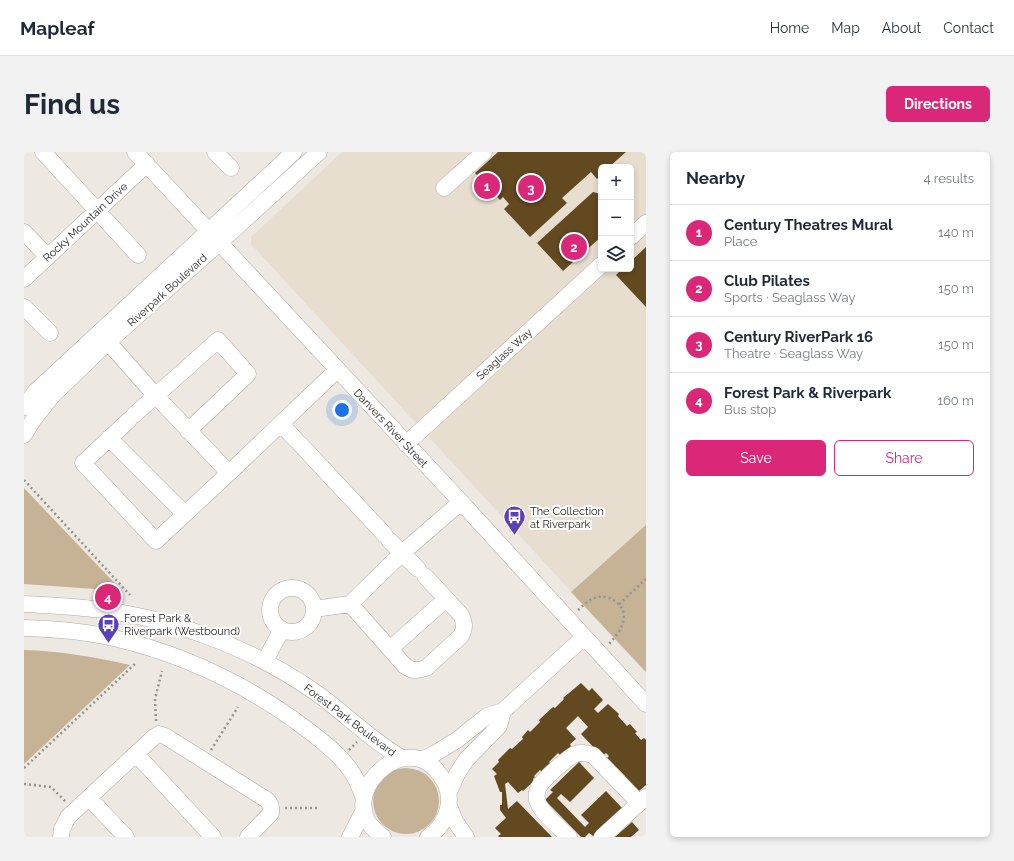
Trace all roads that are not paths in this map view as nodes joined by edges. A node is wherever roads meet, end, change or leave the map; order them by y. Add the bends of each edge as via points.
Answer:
1 (43, 152) edge
2 (135, 152) edge
3 (216, 152) edge
4 (294, 152) edge
5 (318, 152) edge
6 (484, 152) edge
7 (147, 164) junction
8 (231, 168) dead end
9 (444, 188) dead end
10 (97, 210) junction
11 (646, 223) edge
12 (208, 231) junction
13 (24, 232) edge
14 (632, 236) edge
15 (220, 243) junction
16 (138, 255) dead end
17 (48, 257) junction
18 (598, 268) edge
19 (24, 279) edge
20 (24, 307) edge
21 (50, 333) dead end
22 (108, 342) junction
23 (337, 370) junction
24 (155, 395) junction
25 (24, 407) edge
26 (281, 424) junction
27 (188, 430) junction
28 (24, 435) edge
29 (109, 438) junction
30 (406, 444) junction
31 (229, 473) junction
32 (461, 502) junction
33 (185, 514) junction
34 (402, 554) junction
35 (446, 599) junction
36 (24, 604) edge
37 (350, 604) junction
38 (314, 609) junction
39 (24, 628) edge
40 (282, 629) junction
41 (584, 637) junction
42 (390, 649) junction
43 (266, 661) junction
44 (646, 704) edge
45 (503, 711) junction
46 (136, 754) junction
47 (402, 758) junction
48 (422, 760) junction
49 (89, 798) junction
50 (449, 799) junction
51 (642, 800) edge
52 (364, 804) junction
53 (61, 837) edge
54 (126, 837) edge
55 (213, 837) edge
56 (248, 837) edge
57 (350, 837) edge
58 (384, 837) edge
59 (428, 837) edge
60 (466, 837) edge
61 (569, 837) edge
62 (602, 837) edge

1 - 10 street
2 - 7 street, Danvers River Street
3 - 8 street
4 - 12 street, Riverpark Boulevard
5 - 15 street, Riverpark Boulevard
6 - 9 street
7 - 10 street, Rocky Mountain Drive
7 - 12 street, Danvers River Street
10 - 16 street
10 - 17 street, Rocky Mountain Drive
11 - 14 street
12 - 15 street, Danvers River Street
12 - 25 street, Riverpark Boulevard via 35,392
13 - 17 street
15 - 22 street, Riverpark Boulevard
15 - 23 street, Danvers River Street
17 - 19 street, Rocky Mountain Drive
18 - 30 street, Seaglass Way
20 - 21 street
22 - 24 street
22 - 28 street, Riverpark Boulevard via 52,396
23 - 26 street
23 - 30 street, Danvers River Street
24 - 27 street
24 - 27 street via 218,340 248,374
24 - 29 street
26 - 31 street
26 - 34 street
27 - 31 street
29 - 33 street
29 - 33 street via 83,463 156,541
30 - 32 street, Danvers River Street
31 - 33 street
32 - 34 street
32 - 41 street, Danvers River Street
34 - 35 street
34 - 37 street
35 - 42 street
35 - 42 street via 461,615 465,623 464,630 461,636 426,668 419,671 410,670
36 - 43 street, Forest Park Boulevard via 130,614 183,628
37 - 38 street
37 - 42 street
38 - 40 street via 313,616 304,628 289,632
38 - 40 street via 309,596 297,588 277,593 270,606 270,613 272,620
39 - 52 street via 114,638 158,650 208,669 242,686 312,732 337,755 351,770
40 - 43 street
41 - 44 street, Danvers River Street
41 - 45 street
43 - 47 street, Forest Park Boulevard via 315,692 386,749
45 - 48 street via 487,716 457,740
45 - 50 street via 500,726 466,760 457,774
46 - 49 street
46 - 55 street
46 - 56 street via 154,737 159,734 165,736 266,800 271,804 271,813
47 - 48 street
47 - 52 street via 387,764 376,775 369,786
48 - 50 street via 434,767 443,778
49 - 53 street via 68,817 62,828
49 - 54 street
50 - 59 street via 444,821 435,833
50 - 60 street via 455,821
51 - 61 street via 593,755 576,754 567,759 536,792 537,801 542,809
51 - 62 street
52 - 57 street
52 - 58 street via 368,822

